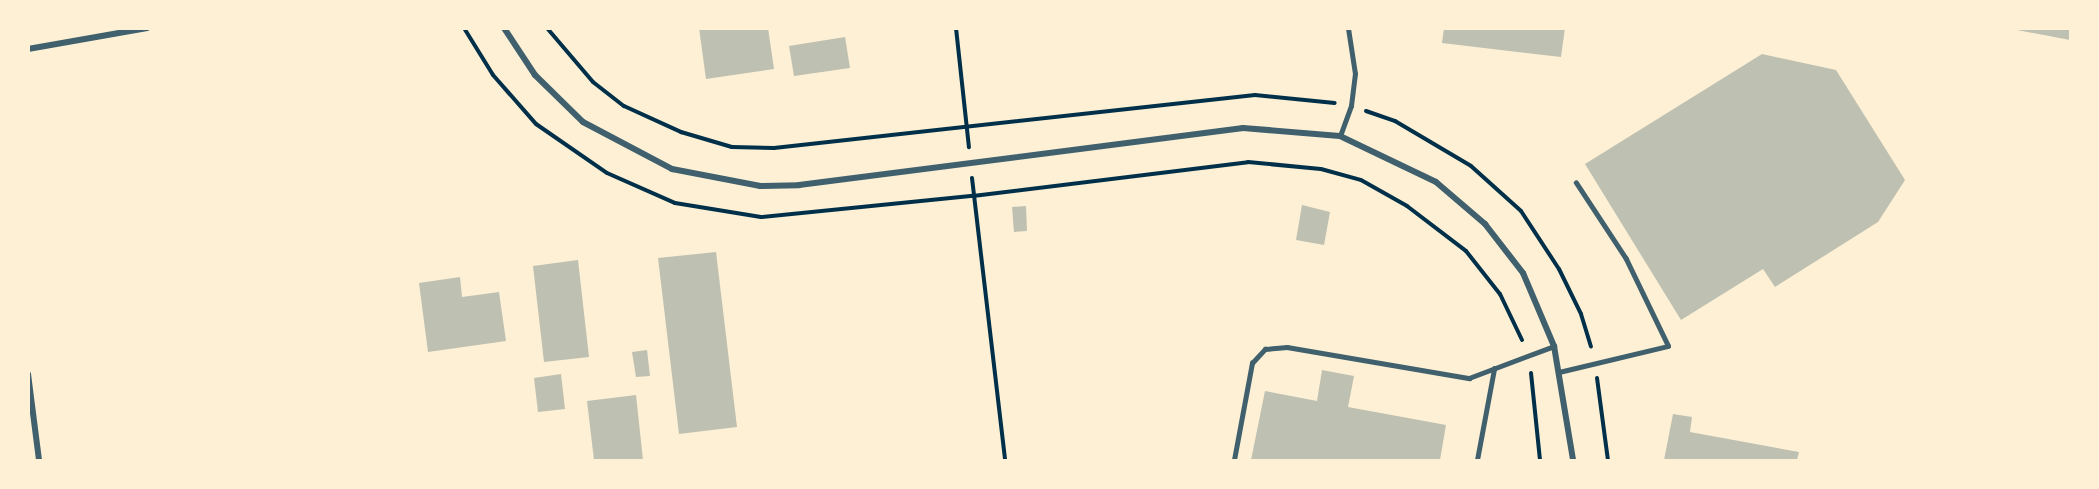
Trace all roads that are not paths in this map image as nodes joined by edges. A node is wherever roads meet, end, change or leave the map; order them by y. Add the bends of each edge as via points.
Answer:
1 (147, 28) edge
2 (504, 28) edge
3 (1348, 28) edge
4 (28, 49) edge
5 (1340, 136) junction
6 (1576, 183) dead end
7 (1554, 345) junction
8 (1494, 369) junction
9 (1559, 372) junction
10 (28, 374) edge
11 (39, 460) edge
12 (1234, 460) edge
13 (1477, 460) edge
14 (1573, 460) edge

1 - 4 street
2 - 5 street via 536,75 583,122 672,169 714,180 770,185 971,164 1244,128
3 - 5 lane via 1355,74 1351,106
5 - 7 street via 1436,182 1485,224 1523,273
6 - 9 lane via 1626,259 1668,346
7 - 8 lane
7 - 9 street
8 - 12 lane via 1469,378 1287,347 1264,349 1252,363
8 - 13 lane
9 - 14 street
10 - 11 street

